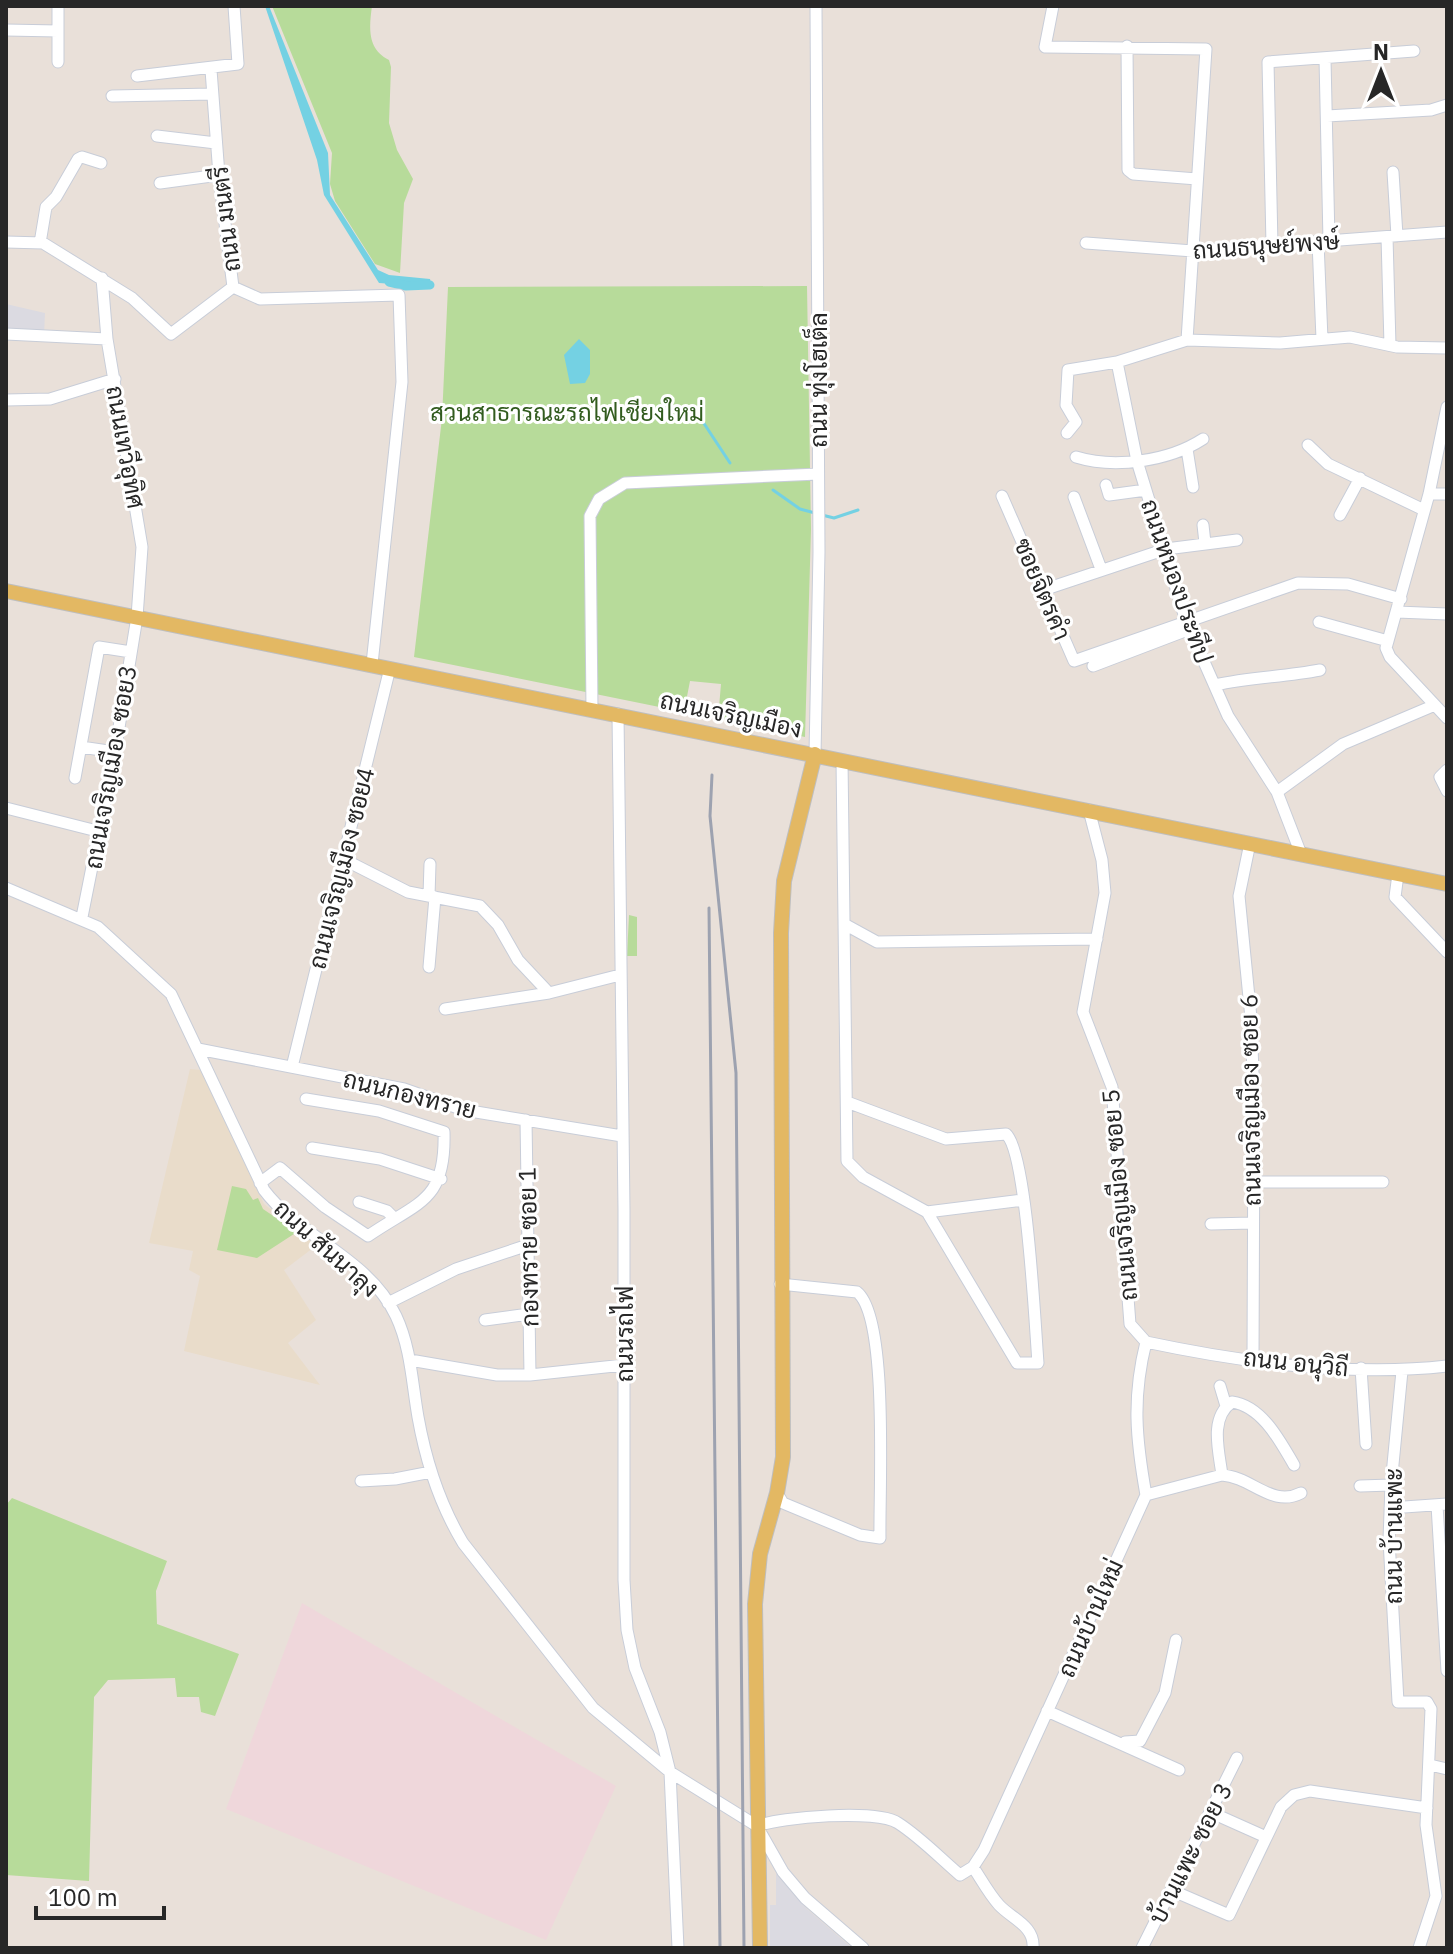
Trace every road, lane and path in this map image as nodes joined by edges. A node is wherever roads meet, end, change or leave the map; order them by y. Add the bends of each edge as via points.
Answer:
1 (58, 6) edge
2 (234, 6) edge
3 (816, 6) edge
4 (1053, 6) edge
5 (6, 30) edge
6 (58, 31) junction
7 (1127, 46) junction
8 (1414, 51) dead end
9 (1325, 59) junction
10 (58, 62) dead end
11 (211, 70) junction
12 (137, 76) dead end
13 (212, 94) junction
14 (112, 96) dead end
15 (1447, 105) edge
16 (1327, 116) junction
17 (157, 136) dead end
18 (216, 143) junction
19 (101, 163) dead end
20 (1393, 172) dead end
21 (219, 175) junction
22 (1197, 179) junction
23 (160, 183) dead end
24 (1447, 232) edge
25 (1392, 236) junction
26 (1323, 241) junction
27 (6, 242) edge
28 (40, 243) junction
29 (1086, 243) dead end
30 (1272, 245) junction
31 (1193, 251) junction
32 (102, 278) junction
33 (233, 287) junction
34 (6, 334) edge
35 (107, 339) junction
36 (1322, 339) junction
37 (1187, 340) junction
38 (1390, 345) junction
39 (1447, 348) edge
40 (1117, 362) junction
41 (115, 379) junction
42 (6, 400) edge
43 (1447, 407) edge
44 (1067, 433) dead end
45 (1203, 439) dead end
46 (1308, 445) dead end
47 (1187, 449) junction
48 (1076, 457) dead end
49 (1137, 461) junction
50 (818, 474) junction
51 (1360, 478) junction
52 (1106, 485) dead end
53 (1193, 487) dead end
54 (1146, 490) junction
55 (1429, 494) junction
56 (1447, 494) edge
57 (1002, 496) dead end
58 (1074, 497) dead end
59 (1424, 510) junction
60 (1340, 515) dead end
61 (1203, 525) dead end
62 (1237, 540) dead end
63 (1205, 543) junction
64 (1166, 549) junction
65 (1101, 569) junction
66 (1043, 590) junction
67 (6, 591) edge
68 (1401, 599) junction
69 (1397, 612) junction
70 (1447, 614) edge
71 (137, 617) junction
72 (1319, 622) dead end
73 (1188, 625) junction
74 (1388, 641) junction
75 (131, 652) junction
76 (372, 664) junction
77 (1093, 666) dead end
78 (390, 668) junction
79 (1320, 670) dead end
80 (1215, 685) junction
81 (1435, 705) junction
82 (592, 709) junction
83 (618, 714) junction
84 (1447, 718) edge
85 (81, 747) junction
86 (795, 749) junction
87 (115, 752) junction
88 (815, 754) junction
89 (839, 759) junction
90 (1447, 770) edge
91 (810, 773) junction
92 (75, 778) dead end
93 (1447, 791) edge
94 (1277, 792) junction
95 (6, 808) edge
96 (1089, 810) junction
97 (101, 832) junction
98 (1250, 843) junction
99 (1301, 854) junction
100 (343, 859) junction
101 (430, 864) dead end
102 (1398, 874) junction
103 (1447, 884) edge
104 (6, 888) edge
105 (432, 897) junction
106 (82, 917) junction
107 (846, 925) junction
108 (1097, 939) junction
109 (1447, 952) edge
110 (429, 967) dead end
111 (620, 975) junction
112 (549, 993) junction
113 (445, 1009) dead end
114 (198, 1049) junction
115 (292, 1067) junction
116 (306, 1099) dead end
117 (847, 1102) junction
118 (526, 1120) junction
119 (622, 1136) junction
120 (312, 1148) dead end
121 (441, 1179) junction
122 (1253, 1182) junction
123 (1383, 1182) dead end
124 (260, 1183) junction
125 (1023, 1200) junction
126 (359, 1202) dead end
127 (927, 1212) junction
128 (394, 1218) junction
129 (1252, 1223) junction
130 (1211, 1224) dead end
131 (528, 1245) junction
132 (780, 1284) junction
133 (388, 1303) junction
134 (529, 1314) junction
135 (485, 1320) dead end
136 (1146, 1342) junction
137 (1253, 1358) junction
138 (410, 1360) junction
139 (624, 1365) junction
140 (1447, 1366) edge
141 (1361, 1368) junction
142 (1402, 1371) junction
143 (530, 1375) junction
144 (1220, 1386) dead end
145 (1226, 1406) junction
146 (1366, 1444) dead end
147 (1294, 1465) dead end
148 (431, 1472) junction
149 (1222, 1475) junction
150 (361, 1481) dead end
151 (1391, 1485) junction
152 (1360, 1486) dead end
153 (777, 1493) junction
154 (1301, 1493) dead end
155 (1146, 1495) junction
156 (1442, 1505) edge
157 (1390, 1508) junction
158 (1176, 1640) dead end
159 (1447, 1671) edge
160 (1047, 1711) junction
161 (1122, 1743) junction
162 (1237, 1758) dead end
163 (1430, 1765) junction
164 (1447, 1769) edge
165 (1179, 1770) dead end
166 (670, 1772) junction
167 (1427, 1808) junction
168 (1210, 1812) junction
169 (757, 1826) junction
170 (1266, 1837) junction
171 (973, 1867) junction
172 (1171, 1890) junction
173 (678, 1948) edge
174 (760, 1948) edge
175 (863, 1948) edge
176 (1033, 1948) edge
177 (1142, 1948) edge
178 (1419, 1948) edge

1 - 6 street
2 - 11 street via 238,64
3 - 50 street, ถนน ทุ่งโฮเต็ล
4 - 7 street via 1045,47
5 - 6 street
6 - 10 street
7 - 22 street via 1128,170
7 - 22 street via 1206,49
8 - 9 street
9 - 16 street
9 - 30 street via 1268,62
11 - 12 street
11 - 13 street, ถนน มนตรี
13 - 14 street
13 - 18 street, ถนน มนตรี
15 - 16 street
16 - 26 street
17 - 18 street
18 - 21 street, ถนน มนตรี
19 - 28 street via 78,159 46,207
20 - 25 street
21 - 23 street
21 - 33 street, ถนน มนตรี
22 - 31 street
24 - 25 street, ถนนธนุษย์พงษ์
25 - 26 street, ถนนธนุษย์พงษ์
25 - 38 street
26 - 30 street, ถนนธนุษย์พงษ์
26 - 36 street
27 - 28 street, ถนน มนตรี
28 - 32 street, ถนน มนตรี
29 - 31 street, ถนนธนุษย์พงษ์
30 - 31 street, ถนนธนุษย์พงษ์
31 - 37 street
32 - 33 street, ถนน มนตรี via 171,334
32 - 35 street, ถนนเทวีอุทิศ
33 - 76 street via 260,299 399,295 402,382
34 - 35 street
35 - 41 street, ถนนเทวีอุทิศ
36 - 37 street
36 - 38 street via 1365,338
37 - 40 street
38 - 39 street
40 - 44 street via 1067,371 1066,405 1076,422
40 - 49 street, ถนนหนองประทีป
41 - 42 street via 50,399
41 - 71 street, ถนนเทวีอุทิศ via 142,547
43 - 55 street
45 - 47 street
46 - 51 street via 1328,464
47 - 49 street
47 - 53 street
48 - 49 street
49 - 54 street, ถนนหนองประทีป
50 - 82 street via 625,483 599,499 590,516
50 - 88 street, ถนน ทุ่งโฮเต็ล
51 - 59 street
51 - 60 street
52 - 54 street via 1109,495
54 - 64 street, ถนนหนองประทีป
55 - 56 street
55 - 59 street
57 - 66 street, ซอยจิตรคำ
58 - 65 street
59 - 68 street
61 - 63 street
62 - 63 street
63 - 64 street
64 - 65 street
64 - 73 street, ถนนหนองประทีป
65 - 66 street
66 - 73 street, ซอยจิตรคำ via 1074,661
67 - 71 main road, ถนนเจริญเมือง
68 - 69 street
68 - 73 street via 1348,584 1298,583
69 - 70 street
69 - 74 street
71 - 75 street, ถนนเจริญเมือง ซอย3
71 - 76 main road, ถนนเจริญเมือง
72 - 74 street
73 - 77 street
73 - 80 street, ถนนหนองประทีป
74 - 81 street via 1390,657
75 - 85 street via 99,647
75 - 87 street, ถนนเจริญเมือง ซอย3
76 - 78 main road, ถนนเจริญเมือง
78 - 82 main road, ถนนเจริญเมือง
78 - 100 street, ถนนเจริญเมือง ซอย4
79 - 80 street
80 - 94 street, ถนนหนองประทีป via 1228,716
81 - 84 street
81 - 94 street via 1343,744
82 - 83 main road, ถนนเจริญเมือง
83 - 86 main road, ถนนเจริญเมือง
83 - 111 street, ถนนรถไฟ
85 - 87 street
85 - 92 street
86 - 88 main road, ถนนเจริญเมือง
86 - 91 main road
87 - 97 street, ถนนเจริญเมือง ซอย3
88 - 89 main road, ถนนเจริญเมือง
88 - 91 main road
89 - 91 main road
89 - 96 main road, ถนนเจริญเมือง
89 - 107 street
90 - 93 street via 1440,777
91 - 132 main road via 784,881
94 - 99 street, ถนนหนองประทีป
95 - 97 street
96 - 98 main road, ถนนเจริญเมือง
96 - 108 street, ถนนเจริญเมือง ซอย 5 via 1104,878
97 - 106 street, ถนนเจริญเมือง ซอย3
98 - 99 main road, ถนนเจริญเมือง
98 - 122 street, ถนนเจริญเมือง ซอย 6 via 1239,896 1252,1045
99 - 102 main road, ถนนเจริญเมือง
100 - 105 street via 388,883
100 - 115 street, ถนนเจริญเมือง ซอย4
101 - 105 street
102 - 103 main road, ถนนเจริญเมือง
102 - 109 street via 1395,897
104 - 106 street, ถนน สันนาลุง
105 - 110 street
105 - 112 street via 466,902 490,914 518,960
106 - 114 street, ถนน สันนาลุง via 111,936 171,994
107 - 108 street via 877,942
107 - 117 street
108 - 136 street, ถนนเจริญเมือง ซอย 5 via 1083,1012 1112,1087 1130,1324
111 - 112 street
111 - 119 street, ถนนรถไฟ
112 - 113 street
114 - 115 street, ถนนกองทราย
114 - 124 street, ถนน สันนาลุง
115 - 118 street, ถนนกองทราย
116 - 121 street via 379,1111 444,1132
117 - 125 street via 946,1139 1006,1134 1012,1139
117 - 127 street via 847,1161
118 - 119 street, ถนนกองทราย
118 - 131 street, กองทราย ซอย 1
119 - 139 street, ถนนรถไฟ
120 - 121 street via 380,1159
121 - 128 street via 429,1196
122 - 123 street
122 - 129 street, ถนนเจริญเมือง ซอย 6
124 - 128 street via 280,1168 368,1236
124 - 133 street, ถนน สันนาลุง via 276,1206 337,1251
125 - 127 street
125 - 127 street via 1038,1363 1026,1365 1017,1363
126 - 128 street
129 - 130 street
129 - 137 street, ถนนเจริญเมือง ซอย 6
131 - 133 street via 456,1269
131 - 134 street, กองทราย ซอย 1
132 - 153 main road via 783,1439
132 - 153 street via 857,1292 866,1299 877,1339 880,1538 783,1503
133 - 138 street, ถนน สันนาลุง
134 - 135 street
134 - 143 street, กองทราย ซอย 1
136 - 137 street, ถนน อนุวิถี
136 - 155 street via 1134,1420
137 - 141 street, ถนน อนุวิถี
138 - 143 street
138 - 148 street, ถนน สันนาลุง
139 - 143 street
139 - 166 street, ถนนรถไฟ via 627,1630
140 - 142 street, ถนน อนุวิถี
141 - 142 street, ถนน อนุวิถี
141 - 146 street
142 - 151 street, ถนน บ้านแพะ
144 - 145 street
145 - 147 street via 1244,1403 1274,1430
145 - 149 street via 1217,1426
148 - 150 street
148 - 166 street, ถนน สันนาลุง via 463,1543 569,1681
149 - 154 street via 1250,1482 1274,1498
149 - 155 street
151 - 152 street
151 - 157 street, ถนน บ้านแพะ
153 - 169 main road via 760,1554 755,1604
155 - 160 street, ถนนบ้านใหม่
156 - 157 street
156 - 159 street
157 - 163 street, ถนน บ้านแพะ via 1398,1702 1427,1702 1431,1709
158 - 161 street via 1161,1704 1140,1741
160 - 161 street
160 - 171 street, ถนนบ้านใหม่
161 - 165 street
162 - 168 street, บ้านแพะ ซอย 3
163 - 164 street
163 - 167 street
166 - 169 street, ถนน สันนาลุง
166 - 173 street, ถนนรถไฟ
167 - 170 street via 1310,1791 1294,1795 1281,1807
167 - 178 street via 1436,1896
168 - 170 street
168 - 172 street, บ้านแพะ ซอย 3
169 - 171 street, ถนนบ้านใหม่ via 823,1816 895,1821 960,1875
169 - 174 main road
169 - 175 street via 805,1898
170 - 172 street via 1229,1915
171 - 176 street via 998,1904 1027,1927
172 - 177 street, บ้านแพะ ซอย 3

